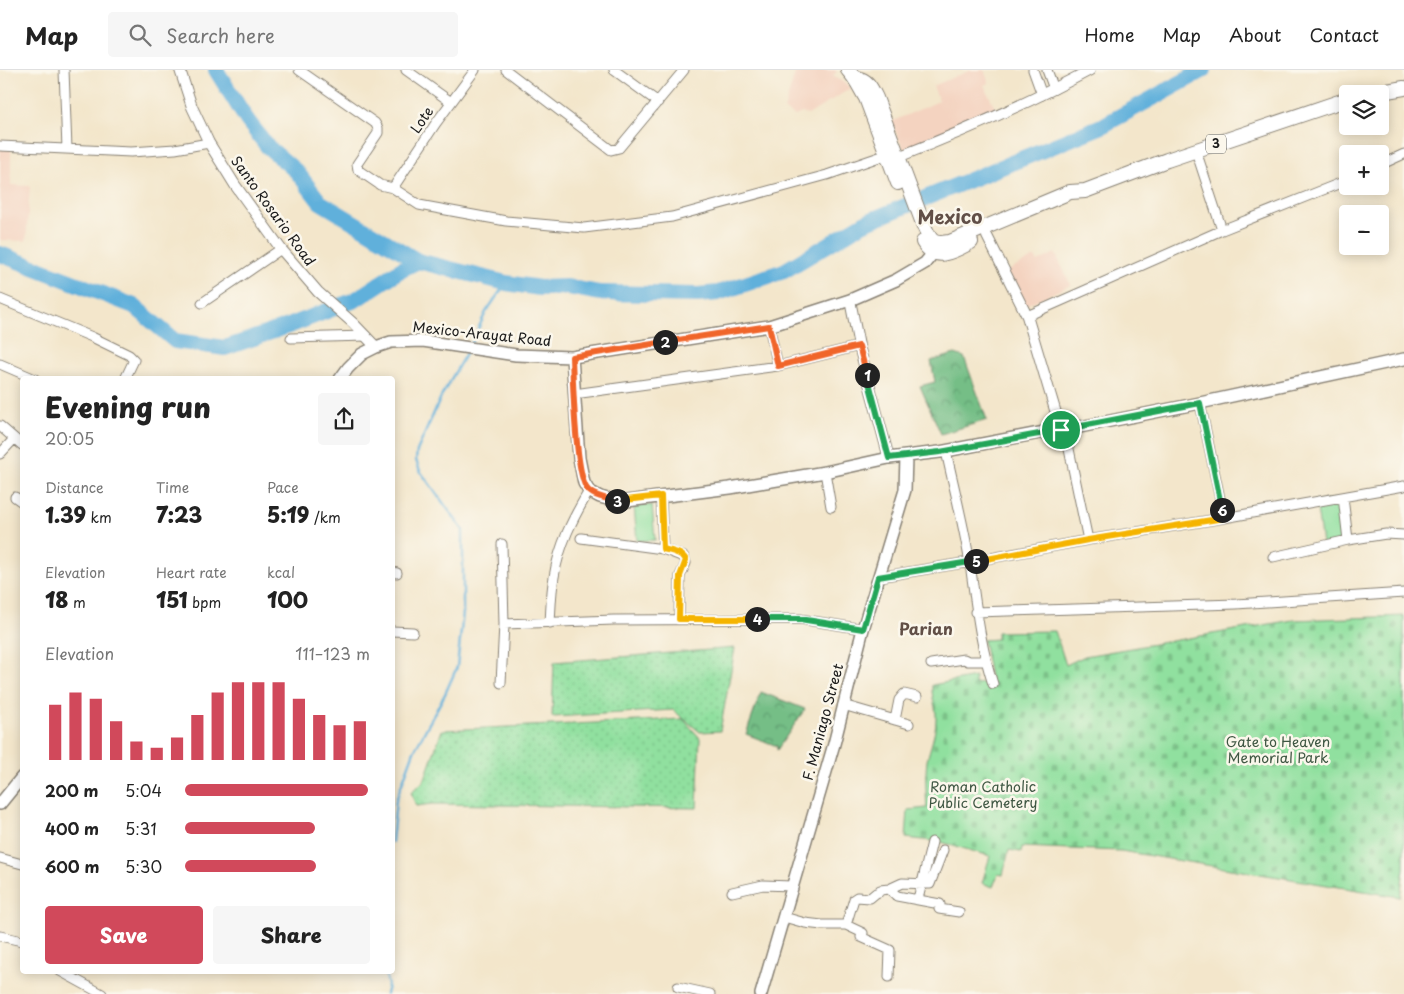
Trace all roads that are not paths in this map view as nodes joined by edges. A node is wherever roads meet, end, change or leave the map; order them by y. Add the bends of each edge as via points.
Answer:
1 (64, 70) edge
2 (180, 70) edge
3 (298, 70) edge
4 (406, 70) edge
5 (475, 70) edge
6 (506, 70) edge
7 (614, 70) edge
8 (684, 70) edge
9 (1033, 70) edge
10 (1047, 70) edge
11 (1090, 70) edge
12 (853, 73) edge
13 (1404, 88) edge
14 (1054, 90) junction
15 (1389, 91) edge
16 (1042, 96) junction
17 (451, 102) junction
18 (658, 102) junction
19 (1339, 102) edge
20 (209, 143) junction
21 (0, 146) edge
22 (67, 149) junction
23 (1196, 151) junction
24 (1404, 154) edge
25 (892, 156) junction
26 (1389, 161) edge
27 (1339, 184) edge
28 (393, 188) junction
29 (1085, 191) junction
30 (1222, 230) junction
31 (986, 236) junction
32 (938, 248) junction
33 (281, 249) junction
34 (0, 299) edge
35 (850, 300) junction
36 (202, 303) dead end
37 (1027, 316) junction
38 (769, 326) junction
39 (366, 336) junction
40 (291, 338) dead end
41 (859, 346) junction
42 (376, 347) junction
43 (572, 357) junction
44 (1404, 359) edge
45 (0, 364) edge
46 (778, 366) junction
47 (28, 376) edge
48 (126, 376) edge
49 (342, 376) edge
50 (574, 394) junction
51 (1200, 403) junction
52 (0, 426) edge
53 (1063, 430) junction
54 (14, 440) junction
55 (20, 444) edge
56 (946, 451) junction
57 (0, 454) edge
58 (906, 456) junction
59 (889, 458) junction
60 (825, 472) junction
61 (1404, 486) edge
62 (588, 491) junction
63 (661, 496) junction
64 (1344, 497) junction
65 (830, 507) dead end
66 (1224, 518) junction
67 (1404, 535) edge
68 (581, 538) dead end
69 (1088, 540) junction
70 (1348, 540) junction
71 (502, 544) dead end
72 (663, 549) junction
73 (1273, 557) dead end
74 (970, 562) junction
75 (878, 577) junction
76 (1404, 593) edge
77 (975, 612) junction
78 (679, 619) junction
79 (504, 624) junction
80 (550, 624) junction
81 (863, 629) junction
82 (395, 631) edge
83 (413, 632) dead end
84 (985, 661) junction
85 (930, 664) dead end
86 (501, 683) dead end
87 (992, 684) dead end
88 (917, 697) dead end
89 (843, 705) junction
90 (896, 720) junction
91 (909, 724) dead end
92 (20, 779) edge
93 (0, 804) edge
94 (932, 842) dead end
95 (942, 850) dead end
96 (0, 858) edge
97 (20, 863) edge
98 (922, 884) junction
99 (792, 886) junction
100 (889, 889) junction
101 (732, 892) dead end
102 (918, 899) junction
103 (959, 912) dead end
104 (784, 917) junction
105 (846, 926) junction
106 (0, 936) edge
107 (20, 941) edge
108 (65, 974) edge
109 (889, 976) dead end
110 (678, 987) dead end
111 (102, 994) edge
112 (710, 994) edge
113 (762, 994) edge

1 - 22 street
2 - 20 street, Santo Rosario Road via 192,107
3 - 28 street via 375,123 378,132 357,164 358,170 380,185
4 - 17 street
5 - 17 street, Lote
6 - 18 street via 611,150 619,148
7 - 18 street
8 - 18 street
9 - 16 street
10 - 14 street
11 - 14 street
12 - 25 highway
13 - 15 highway
14 - 16 street
16 - 25 street via 946,138
17 - 28 street, Lote
19 - 23 highway, 3
20 - 22 street via 131,152
20 - 33 street, Santo Rosario Road via 234,185
21 - 22 street
23 - 29 highway, 3
23 - 30 street
24 - 26 street
25 - 28 street via 672,217 584,228 506,221 432,208 419,205
25 - 32 highway via 920,226 923,244 929,250
27 - 30 street
29 - 31 highway, 3 via 1074,199
29 - 32 highway, 3 via 1070,192
30 - 37 street
31 - 32 highway, 3 via 943,254
31 - 37 street
32 - 35 main road, Mexico-Arayat Road via 925,263
33 - 36 street
33 - 39 street, Santo Rosario Road via 318,292
34 - 48 street via 129,355 134,360
35 - 38 main road, Mexico-Arayat Road
35 - 41 street
37 - 53 street
38 - 43 main road, Mexico-Arayat Road
38 - 46 street
39 - 40 street
39 - 42 street, Santo Rosario Road
41 - 46 street
41 - 59 street
42 - 43 main road, Mexico-Arayat Road via 391,342 423,341 524,356
42 - 49 main road, Mexico-Arayat Road via 362,354
43 - 50 main road
44 - 51 main road
45 - 47 street
46 - 50 street
50 - 62 main road via 581,473
51 - 53 main road
51 - 66 street
52 - 54 street
53 - 56 main road
53 - 69 street
54 - 55 street
54 - 57 street
56 - 58 main road
56 - 74 street
58 - 59 main road
58 - 75 main road, F. Maniago Street via 905,490
59 - 60 main road
60 - 63 main road
60 - 65 street
61 - 64 street
62 - 63 main road via 619,502
62 - 80 street via 561,547 554,577
63 - 72 street
64 - 66 street
64 - 70 street
66 - 69 street
67 - 70 street via 1386,534
68 - 72 street
69 - 74 street
70 - 73 street
71 - 79 street
72 - 78 street via 676,552 686,560 680,576
74 - 75 street
74 - 77 street
75 - 81 main road, F. Maniago Street
76 - 77 street via 1236,604
77 - 84 street
78 - 80 street
78 - 81 street via 800,619
79 - 80 street
79 - 86 street
81 - 89 main road, F. Maniago Street
82 - 83 street
84 - 85 street via 964,659
84 - 87 street
88 - 90 street via 904,694 901,697
89 - 90 street
89 - 99 main road, F. Maniago Street
90 - 91 street
92 - 93 main road
94 - 98 street
95 - 98 street via 930,884
96 - 97 street
98 - 100 street via 902,883
98 - 102 street
99 - 101 street via 763,885
99 - 104 main road, F. Maniago Street
100 - 102 street via 897,896
100 - 105 street via 880,890 870,898 854,899
102 - 103 street via 940,904 939,909
104 - 105 street via 805,923
104 - 113 main road, F. Maniago Street
105 - 109 street via 890,950
106 - 107 street
108 - 111 street
110 - 112 street

